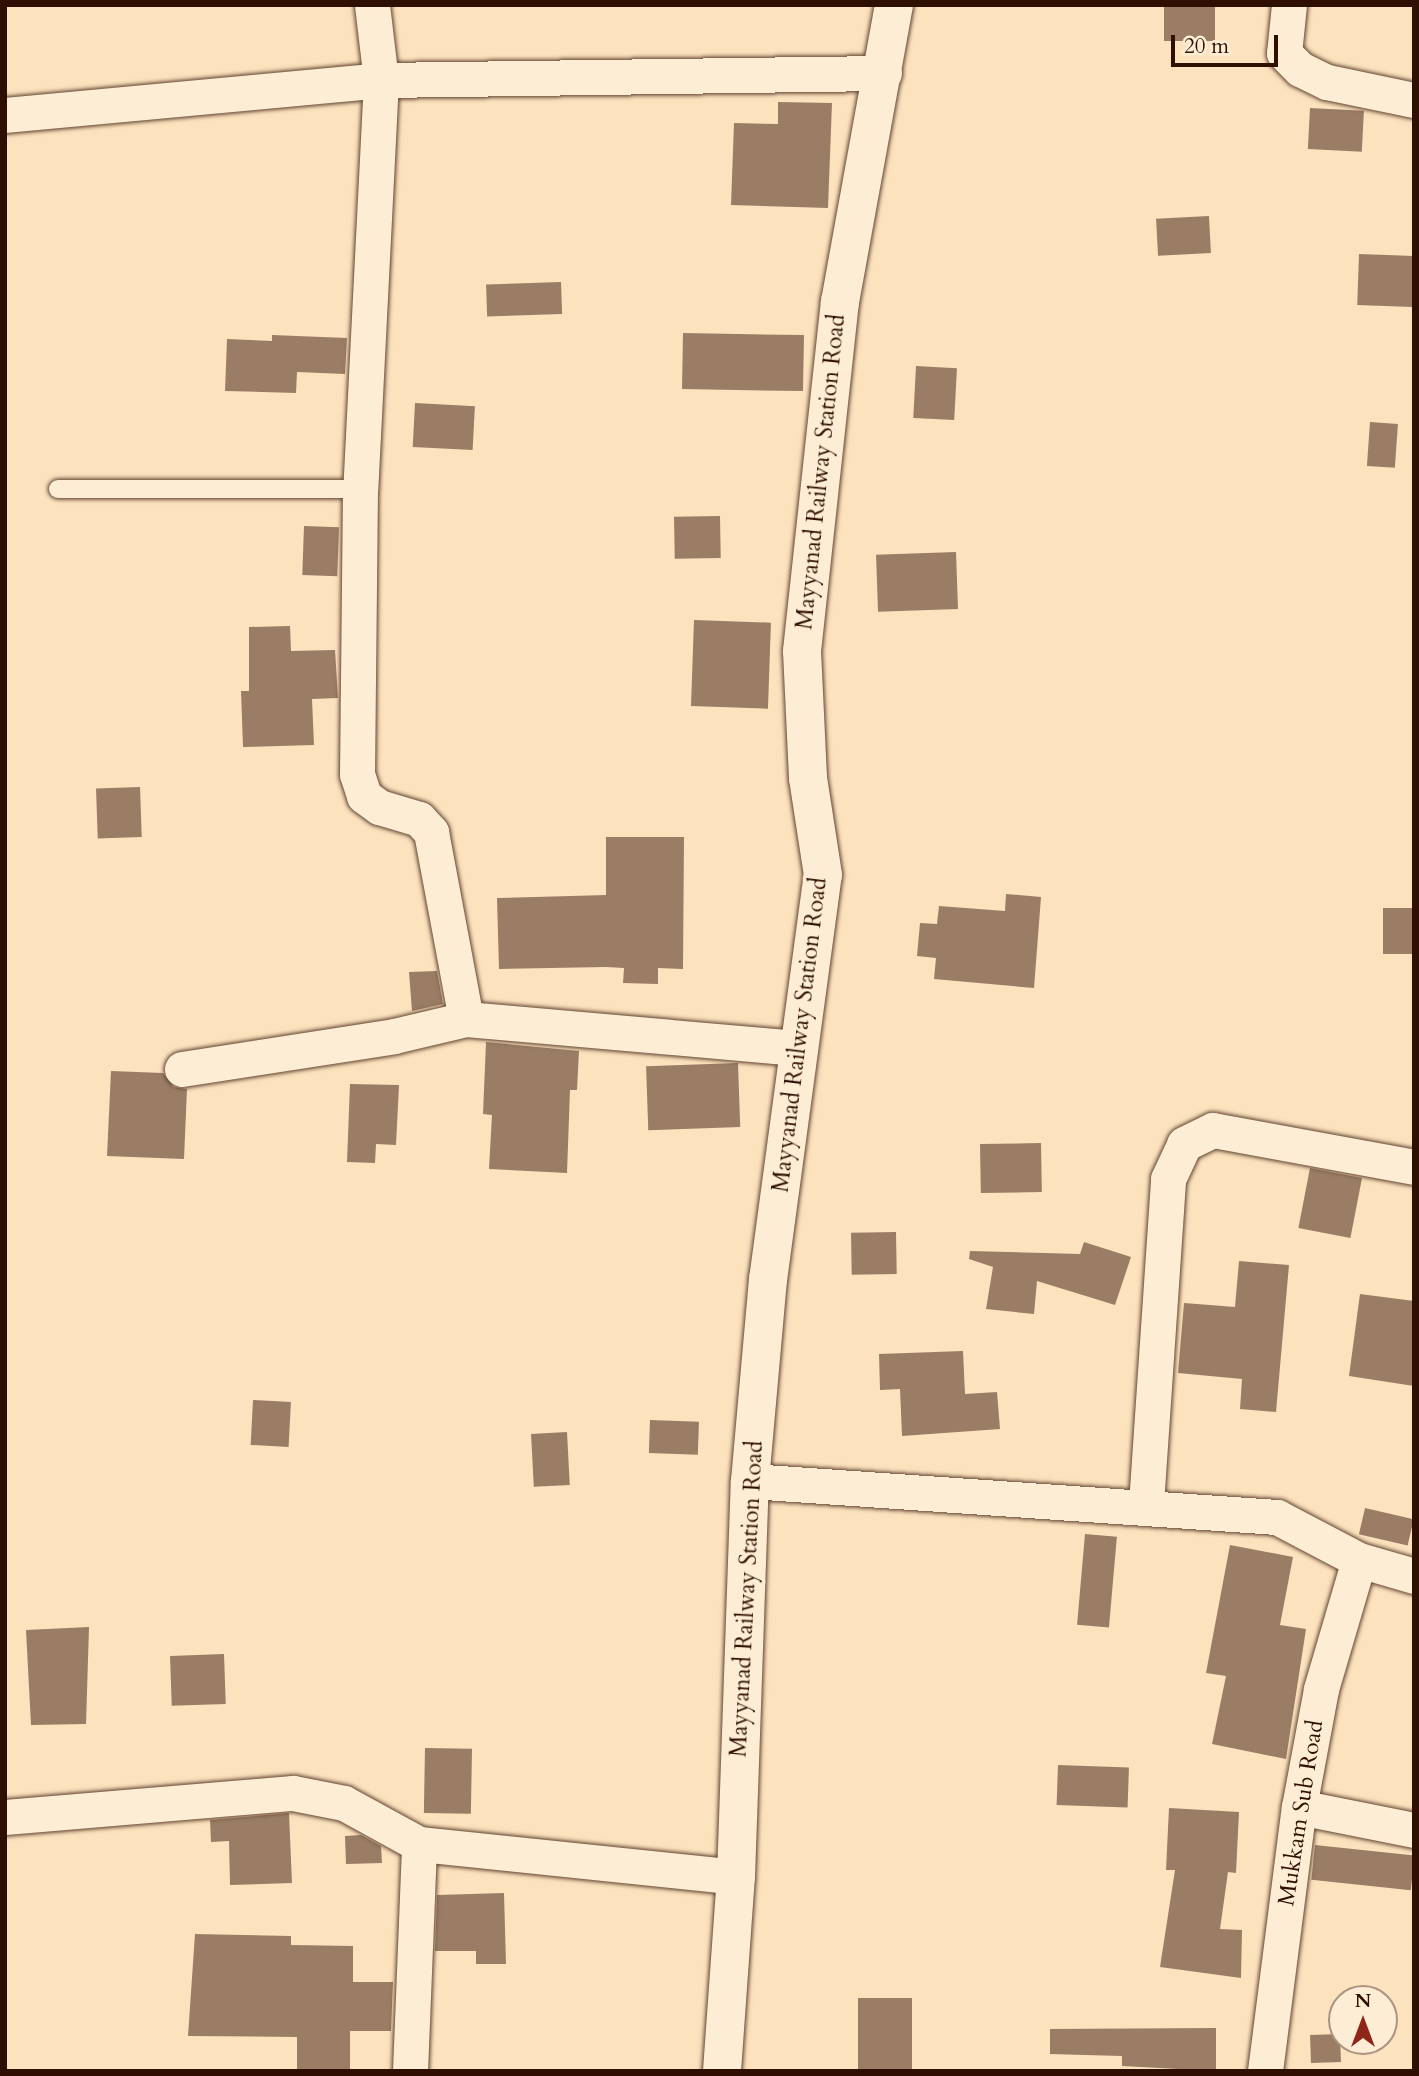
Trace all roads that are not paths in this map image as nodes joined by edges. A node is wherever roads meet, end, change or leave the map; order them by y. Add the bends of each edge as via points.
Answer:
1 (372, 5) edge
2 (894, 5) edge
3 (1289, 5) edge
4 (884, 73) junction
5 (381, 80) junction
6 (1414, 100) edge
7 (5, 116) edge
8 (58, 489) dead end
9 (360, 489) junction
10 (466, 1019) junction
11 (800, 1048) junction
12 (182, 1069) dead end
13 (1414, 1167) edge
14 (750, 1481) junction
15 (1146, 1504) junction
16 (1359, 1560) junction
17 (1414, 1576) edge
18 (1299, 1807) junction
19 (5, 1817) edge
20 (1414, 1830) edge
21 (419, 1844) junction
22 (736, 1877) junction
23 (410, 2071) edge
24 (722, 2071) edge
25 (1265, 2071) edge

1 - 5 street
2 - 4 main road, Mayyanad Railway Station Road
3 - 6 street via 1284,53 1300,69 1327,82
4 - 5 street
4 - 11 main road, Mayyanad Railway Station Road via 840,302 802,651 808,778 823,875
5 - 7 street
5 - 9 street
8 - 9 lane
9 - 10 street via 357,774 364,796 379,807 419,820 431,832
10 - 11 street
10 - 12 street
11 - 14 main road, Mayyanad Railway Station Road via 768,1280
13 - 15 street via 1213,1130 1184,1144 1168,1179
14 - 15 street
14 - 22 main road, Mayyanad Railway Station Road
15 - 16 street via 1277,1517
16 - 17 street
16 - 18 street, Mukkam Sub Road via 1321,1689
18 - 20 street
18 - 25 street, Mukkam Sub Road
19 - 21 street via 293,1793 344,1803
21 - 22 street
21 - 23 street
22 - 24 main road, Mayyanad Railway Station Road

